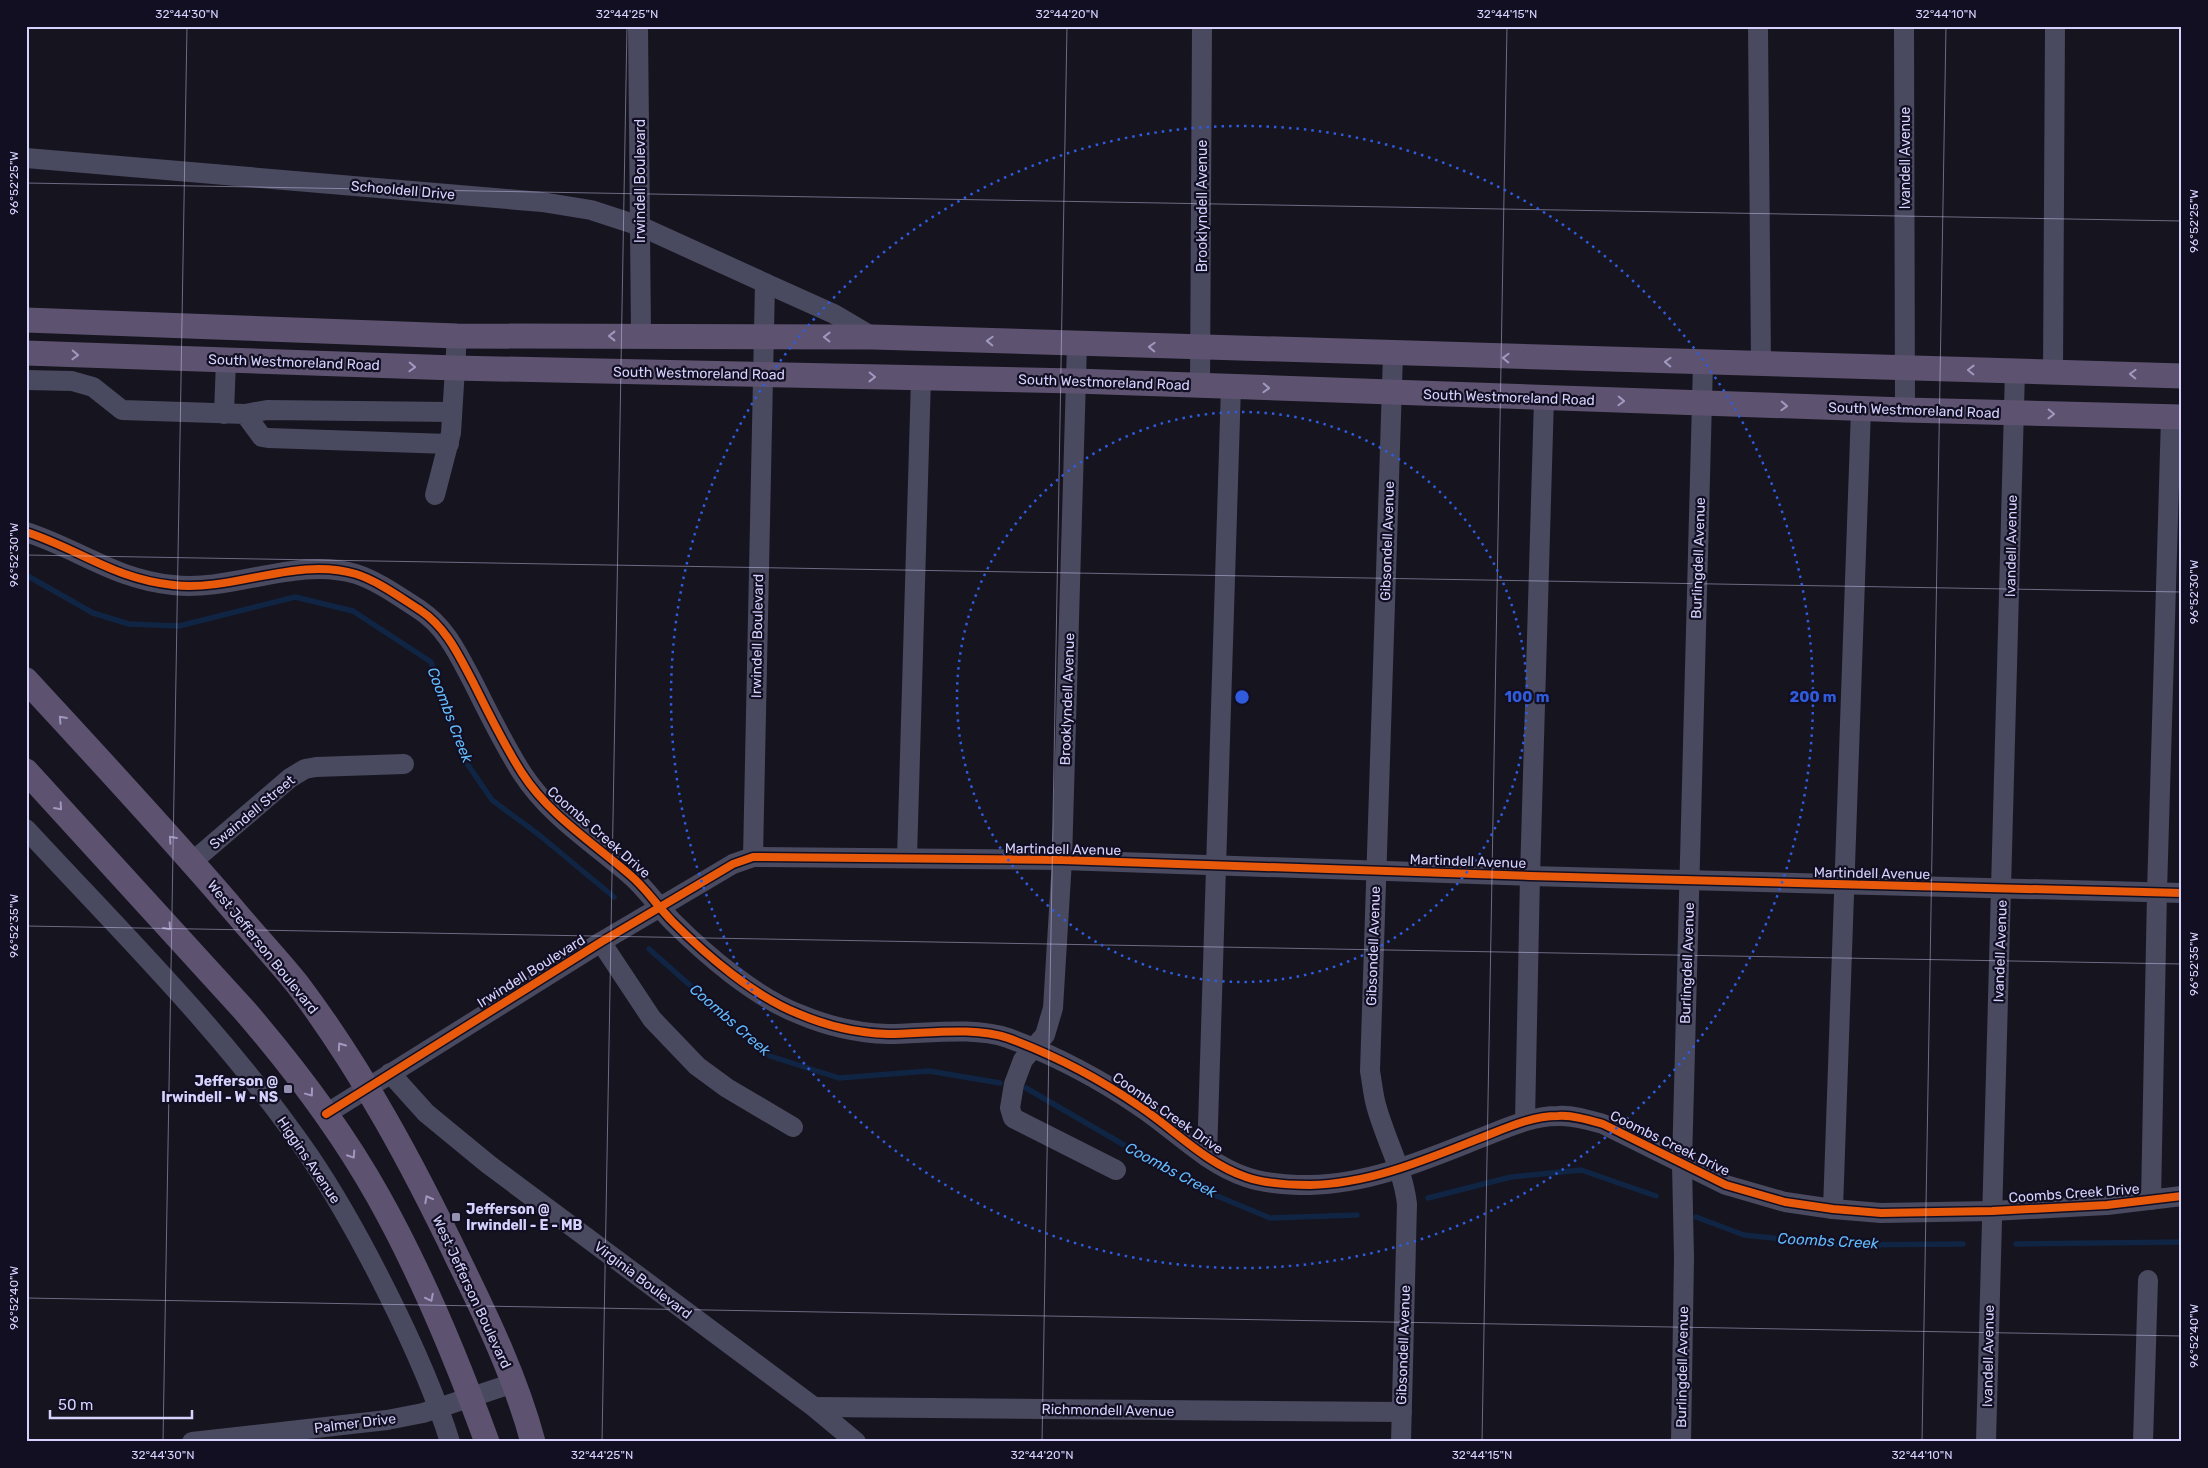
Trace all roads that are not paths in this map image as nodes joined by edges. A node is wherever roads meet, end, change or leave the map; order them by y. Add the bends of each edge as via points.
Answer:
1 (638, 26) edge
2 (1202, 26) edge
3 (1758, 26) edge
4 (1904, 26) edge
5 (2055, 26) edge
6 (26, 158) edge
7 (640, 226) junction
8 (765, 283) junction
9 (26, 320) edge
10 (640, 335) junction
11 (457, 336) junction
12 (763, 336) junction
13 (873, 337) junction
14 (1077, 344) junction
15 (1201, 348) junction
16 (26, 353) edge
17 (1393, 354) junction
18 (226, 360) junction
19 (1703, 363) junction
20 (1761, 365) junction
21 (455, 368) junction
22 (1906, 368) junction
23 (2015, 371) junction
24 (2053, 372) junction
25 (762, 374) junction
26 (2182, 376) edge
27 (921, 378) junction
28 (26, 380) edge
29 (1076, 381) junction
30 (1200, 385) junction
31 (1231, 386) junction
32 (1392, 392) junction
33 (1544, 398) junction
34 (1702, 403) junction
35 (1861, 409) junction
36 (1905, 410) junction
37 (452, 412) junction
38 (2014, 413) junction
39 (224, 414) junction
40 (245, 414) junction
41 (2177, 417) edge
42 (449, 444) junction
43 (435, 495) dead end
44 (26, 532) edge
45 (26, 680) edge
46 (404, 764) dead end
47 (26, 771) edge
48 (26, 828) edge
49 (753, 857) junction
50 (907, 858) junction
51 (1062, 860) junction
52 (192, 862) junction
53 (1217, 866) junction
54 (1376, 871) junction
55 (1530, 876) junction
56 (1689, 880) junction
57 (1845, 885) junction
58 (2002, 887) junction
59 (2157, 892) junction
60 (2182, 893) edge
61 (660, 907) junction
62 (601, 942) junction
63 (1034, 1049) junction
64 (390, 1073) junction
65 (367, 1088) junction
66 (326, 1114) junction
67 (1526, 1121) junction
68 (793, 1127) dead end
69 (1207, 1157) junction
70 (1682, 1164) junction
71 (1399, 1168) junction
72 (1116, 1170) dead end
73 (2182, 1196) edge
74 (2151, 1200) junction
75 (1833, 1209) junction
76 (1992, 1211) junction
77 (2148, 1280) dead end
78 (514, 1383) junction
79 (471, 1397) junction
80 (814, 1407) junction
81 (440, 1408) junction
82 (1402, 1412) junction
83 (192, 1442) edge
84 (450, 1442) edge
85 (487, 1442) edge
86 (533, 1442) edge
87 (856, 1442) edge
88 (1401, 1442) edge
89 (1681, 1442) edge
90 (1986, 1442) edge
91 (2143, 1442) edge

1 - 7 street, Irwindell Boulevard
2 - 15 street, Brooklyndell Avenue
3 - 20 street
4 - 22 street, Ivandell Avenue
5 - 24 street
6 - 7 street, Schooldell Drive via 542,202 591,210
7 - 8 street, Schooldell Drive
7 - 10 street, Irwindell Boulevard
8 - 12 street
8 - 13 street, Schooldell Drive via 834,314
9 - 11 main road
10 -> 11 main road
10 - 12 main road
11 - 21 street
13 -> 12 main road
12 - 25 street, Irwindell Boulevard
14 -> 13 main road
15 -> 14 main road
14 - 29 street, Brooklyndell Avenue
15 - 17 main road
15 - 30 street, Brooklyndell Avenue
16 -> 18 main road, South Westmoreland Road
19 -> 17 main road
17 - 32 street, Gibsondell Avenue
18 -> 21 main road, South Westmoreland Road
18 - 39 street
19 - 20 main road
19 - 34 street, Burlingdell Avenue
20 - 22 main road
21 - 25 main road, South Westmoreland Road
21 - 37 street
23 -> 22 main road
22 - 36 street, Ivandell Avenue
23 - 24 main road
23 - 38 street, Ivandell Avenue
26 -> 24 main road
25 -> 27 main road, South Westmoreland Road
25 - 49 street, Irwindell Boulevard
27 - 29 main road, South Westmoreland Road
27 - 50 street
28 - 39 street via 72,381 93,387 122,410
29 - 30 main road, South Westmoreland Road
29 - 51 street, Brooklyndell Avenue
30 - 31 main road, South Westmoreland Road
31 -> 32 main road, South Westmoreland Road
31 - 53 street
32 - 33 main road, South Westmoreland Road
32 - 54 street, Gibsondell Avenue
33 -> 34 main road, South Westmoreland Road
33 - 55 street
34 -> 35 main road, South Westmoreland Road
34 - 56 street, Burlingdell Avenue
35 - 36 main road, South Westmoreland Road
35 - 57 street
36 - 38 main road, South Westmoreland Road
37 - 40 street via 267,410
37 - 42 street
38 -> 41 main road, South Westmoreland Road
38 - 58 street, Ivandell Avenue
39 - 40 street
40 - 42 street via 262,437 268,438
41 - 59 street
42 - 43 street
44 - 61 street, Coombs Creek Drive via 108,569 142,580 177,586 221,584 304,570 356,574 379,586 424,613 452,641 507,749 540,798 632,877
52 -> 45 main road, West Jefferson Boulevard
46 - 52 street, Swaindell Street via 305,769 290,778
47 -> 66 main road via 245,1011
48 - 81 street, Higgins Avenue via 192,1010 253,1081 310,1158 361,1241
49 - 50 street, Martindell Avenue
49 - 61 street, Irwindell Boulevard via 733,864
50 - 51 street, Martindell Avenue
51 - 53 street, Martindell Avenue
51 - 63 street, Brooklyndell Avenue via 1053,1008 1045,1035
65 -> 52 main road, West Jefferson Boulevard via 297,984
53 - 54 street, Martindell Avenue
53 - 69 street
54 - 55 street, Martindell Avenue
54 - 71 street, Gibsondell Avenue via 1370,1071 1375,1104
55 - 56 street, Martindell Avenue
55 - 67 street
56 - 57 street, Martindell Avenue
56 - 70 street, Burlingdell Avenue
57 - 58 street, Martindell Avenue
57 - 75 street
58 - 59 street, Martindell Avenue
58 - 76 street, Ivandell Avenue
59 - 60 street, Martindell Avenue
59 - 74 street
61 - 62 street, Irwindell Boulevard
61 - 63 street, Coombs Creek Drive via 736,978 794,1013 844,1029 883,1034 975,1032 1003,1036
62 - 64 street, Irwindell Boulevard
62 - 68 street via 652,1019 698,1066 726,1088
63 - 69 street, Coombs Creek Drive via 1109,1086 1144,1108
63 - 72 street via 1023,1060 1014,1084 1010,1108 1013,1118
64 - 65 street, Irwindell Boulevard
64 - 80 street, Virginia Boulevard via 426,1113 488,1164
65 - 66 street, Irwindell Boulevard
78 -> 65 main road, West Jefferson Boulevard via 494,1332 440,1222
66 -> 79 main road via 382,1204 434,1305
67 - 70 street, Coombs Creek Drive via 1558,1116 1582,1118 1603,1124
67 - 71 street, Coombs Creek Drive
69 - 71 street, Coombs Creek Drive via 1246,1178 1283,1184 1343,1182
70 - 75 street, Coombs Creek Drive via 1726,1184 1785,1202
70 - 89 street, Burlingdell Avenue
71 - 82 street, Gibsondell Avenue via 1407,1204
73 - 74 street, Coombs Creek Drive
74 - 76 street, Coombs Creek Drive
75 - 76 street, Coombs Creek Drive via 1881,1213
76 - 90 street, Ivandell Avenue
77 - 91 street
78 - 79 street, Palmer Drive
78 - 86 main road, West Jefferson Boulevard
79 - 81 street, Palmer Drive
79 - 85 main road
80 - 82 street, Richmondell Avenue
80 - 87 street, Virginia Boulevard
81 - 83 street, Palmer Drive via 387,1420
81 - 84 street, Higgins Avenue
82 - 88 street, Gibsondell Avenue

